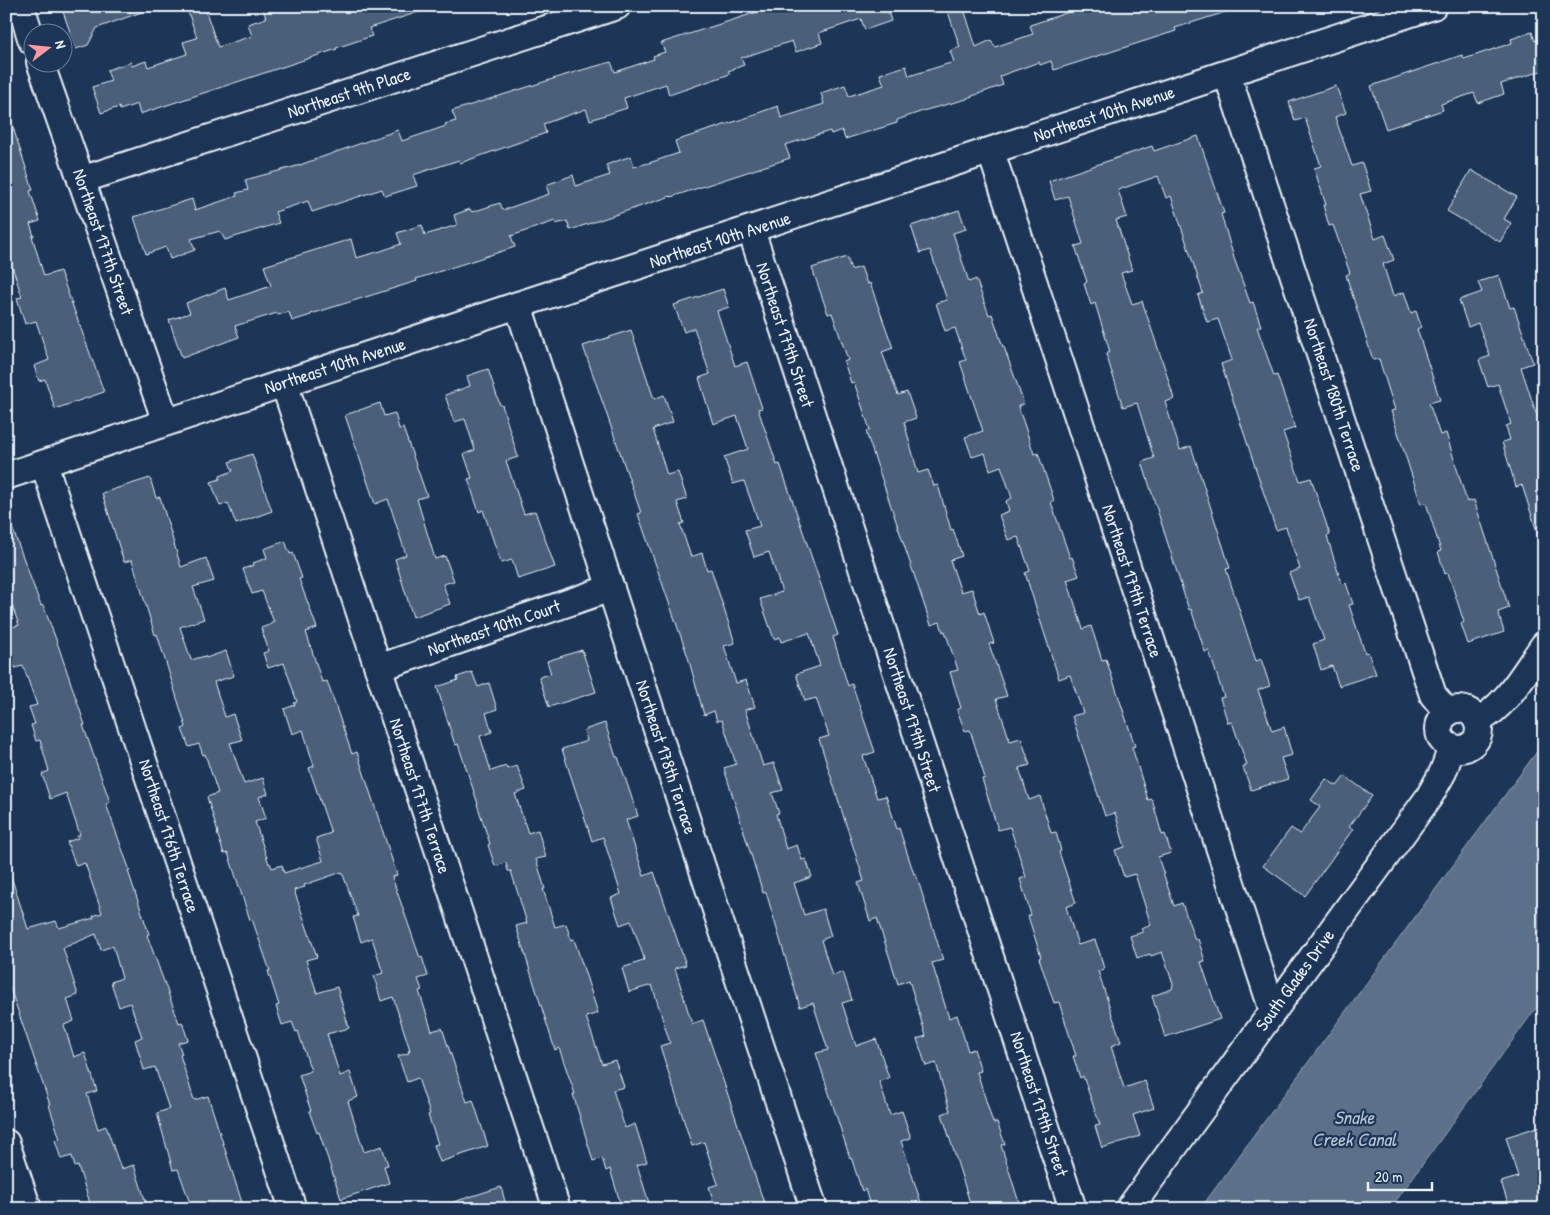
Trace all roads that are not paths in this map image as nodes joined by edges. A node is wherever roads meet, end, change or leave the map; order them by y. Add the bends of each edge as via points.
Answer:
1 (20, 6) edge
2 (616, 6) edge
3 (1433, 6) edge
4 (1403, 11) edge
5 (25, 22) edge
6 (43, 72) edge
7 (1227, 74) junction
8 (991, 152) junction
9 (81, 180) junction
10 (751, 230) junction
11 (518, 305) junction
12 (284, 383) junction
13 (166, 422) junction
14 (44, 464) junction
15 (6, 476) edge
16 (611, 588) junction
17 (1544, 645) edge
18 (378, 668) junction
19 (1448, 713) junction
20 (1477, 721) junction
21 (1452, 747) junction
22 (1273, 1011) junction
23 (6, 1143) edge
24 (28, 1209) edge
25 (293, 1209) edge
26 (557, 1209) edge
27 (814, 1209) edge
28 (1073, 1209) edge
29 (1129, 1209) edge

1 - 5 street
2 - 9 street, Northeast 9th Place
3 - 4 street, Northeast 10th Avenue
4 - 7 street, Northeast 10th Avenue
6 - 9 street, Northeast 177th Street
7 - 8 street, Northeast 10th Avenue
7 - 19 street, Northeast 180th Terrace via 1434,695
8 - 10 street, Northeast 10th Avenue
8 - 22 street, Northeast 179th Terrace
9 - 13 street, Northeast 177th Street
10 - 11 street, Northeast 10th Avenue
10 - 28 street, Northeast 179th Street
11 - 12 street, Northeast 10th Avenue
11 - 16 street, Northeast 178th Terrace
12 - 13 street, Northeast 10th Avenue
12 - 18 street, Northeast 177th Terrace
13 - 14 street, Northeast 10th Avenue
14 - 15 street, Northeast 10th Avenue
14 - 25 street, Northeast 176th Terrace
16 - 18 street, Northeast 10th Court
16 - 27 street, Northeast 178th Terrace
17 - 20 street via 1506,698
18 - 26 street, Northeast 177th Terrace
19 - 20 street via 1463,709 1474,715
19 - 21 street via 1441,721 1440,734
20 - 21 street via 1479,733 1472,744 1460,749
21 - 22 street, South Glades Drive via 1429,797
22 - 29 street, South Glades Drive
23 - 24 street

